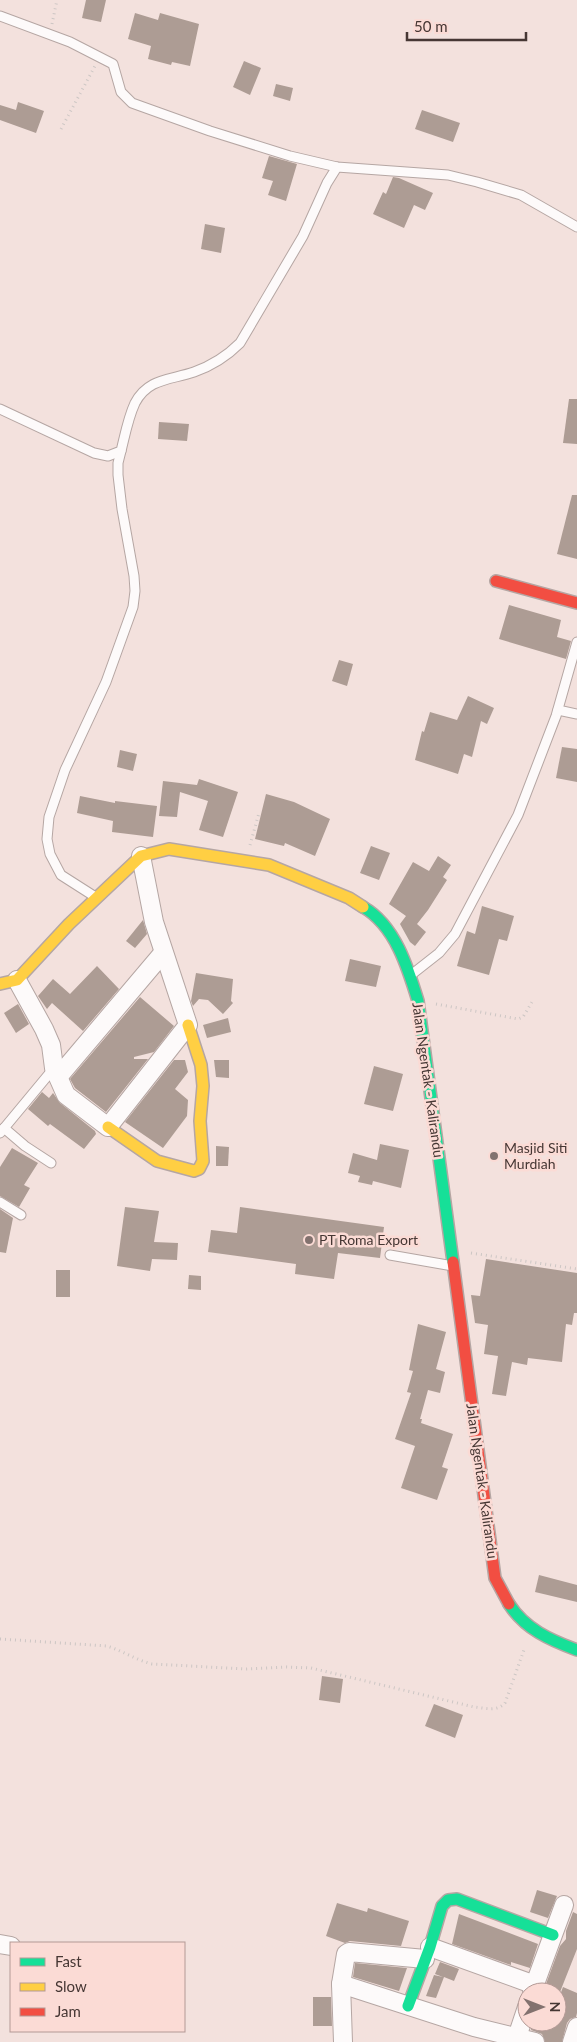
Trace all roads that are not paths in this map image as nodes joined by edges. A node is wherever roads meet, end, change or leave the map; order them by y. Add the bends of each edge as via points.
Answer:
1 (0, 16) edge
2 (337, 167) junction
3 (577, 227) edge
4 (0, 410) edge
5 (121, 452) junction
6 (496, 581) dead end
7 (577, 603) edge
8 (577, 642) edge
9 (558, 710) junction
10 (577, 714) edge
11 (141, 856) junction
12 (97, 898) junction
13 (163, 953) junction
14 (410, 975) junction
15 (8, 982) edge
16 (188, 1025) junction
17 (56, 1072) junction
18 (108, 1127) junction
19 (2, 1131) edge
20 (51, 1162) dead end
21 (0, 1202) edge
22 (21, 1214) dead end
23 (390, 1256) dead end
24 (453, 1266) junction
25 (577, 1650) edge
26 (564, 1905) dead end
27 (553, 1934) junction
28 (428, 1953) junction
29 (536, 1982) edge
30 (517, 1983) edge
31 (341, 1984) junction
32 (408, 2006) junction
33 (577, 2027) edge
34 (518, 2032) edge
35 (491, 2037) edge
36 (516, 2037) junction
37 (343, 2042) edge
38 (535, 2042) edge
39 (572, 2042) edge

1 - 2 lane via 49,34 113,64 121,92 132,103 290,156
2 - 3 lane via 448,175 477,182 521,195
2 - 5 lane via 303,236 240,343 229,354 195,372 151,384 136,402
4 - 5 lane via 94,452 108,456
5 - 12 lane via 118,475 134,576 133,607 106,682 65,770 49,817 47,839 50,854 61,875
6 - 7 street
8 - 9 lane
9 - 10 lane
9 - 14 lane via 518,815 456,934 439,953
11 - 12 street, Jalan Ngentak - Kalirandu
11 - 13 street
11 - 14 street, Jalan Ngentak - Kalirandu via 169,849 269,865 349,898 371,911 392,936
12 - 15 street, Jalan Ngentak - Kalirandu
13 - 16 street
13 - 17 street
14 - 24 street, Jalan Ngentak - Kalirandu via 418,1001
15 - 17 street via 44,1030
16 - 18 street
16 - 18 street via 201,1065 203,1086 200,1121 203,1161 199,1169 194,1171 157,1161
17 - 18 street via 66,1095
17 - 19 lane
19 - 20 lane
21 - 22 lane
23 - 24 lane
24 - 25 street, Jalan Ngentak - Kalirandu via 495,1578 504,1599 531,1630
26 - 27 street
27 - 28 street via 456,1899 448,1900 442,1906
27 - 29 street
28 - 30 street
28 - 31 street via 349,1952
28 - 32 street
31 - 32 street
31 - 37 street
32 - 35 street
33 - 39 street
34 - 36 street
35 - 36 street
36 - 38 street

